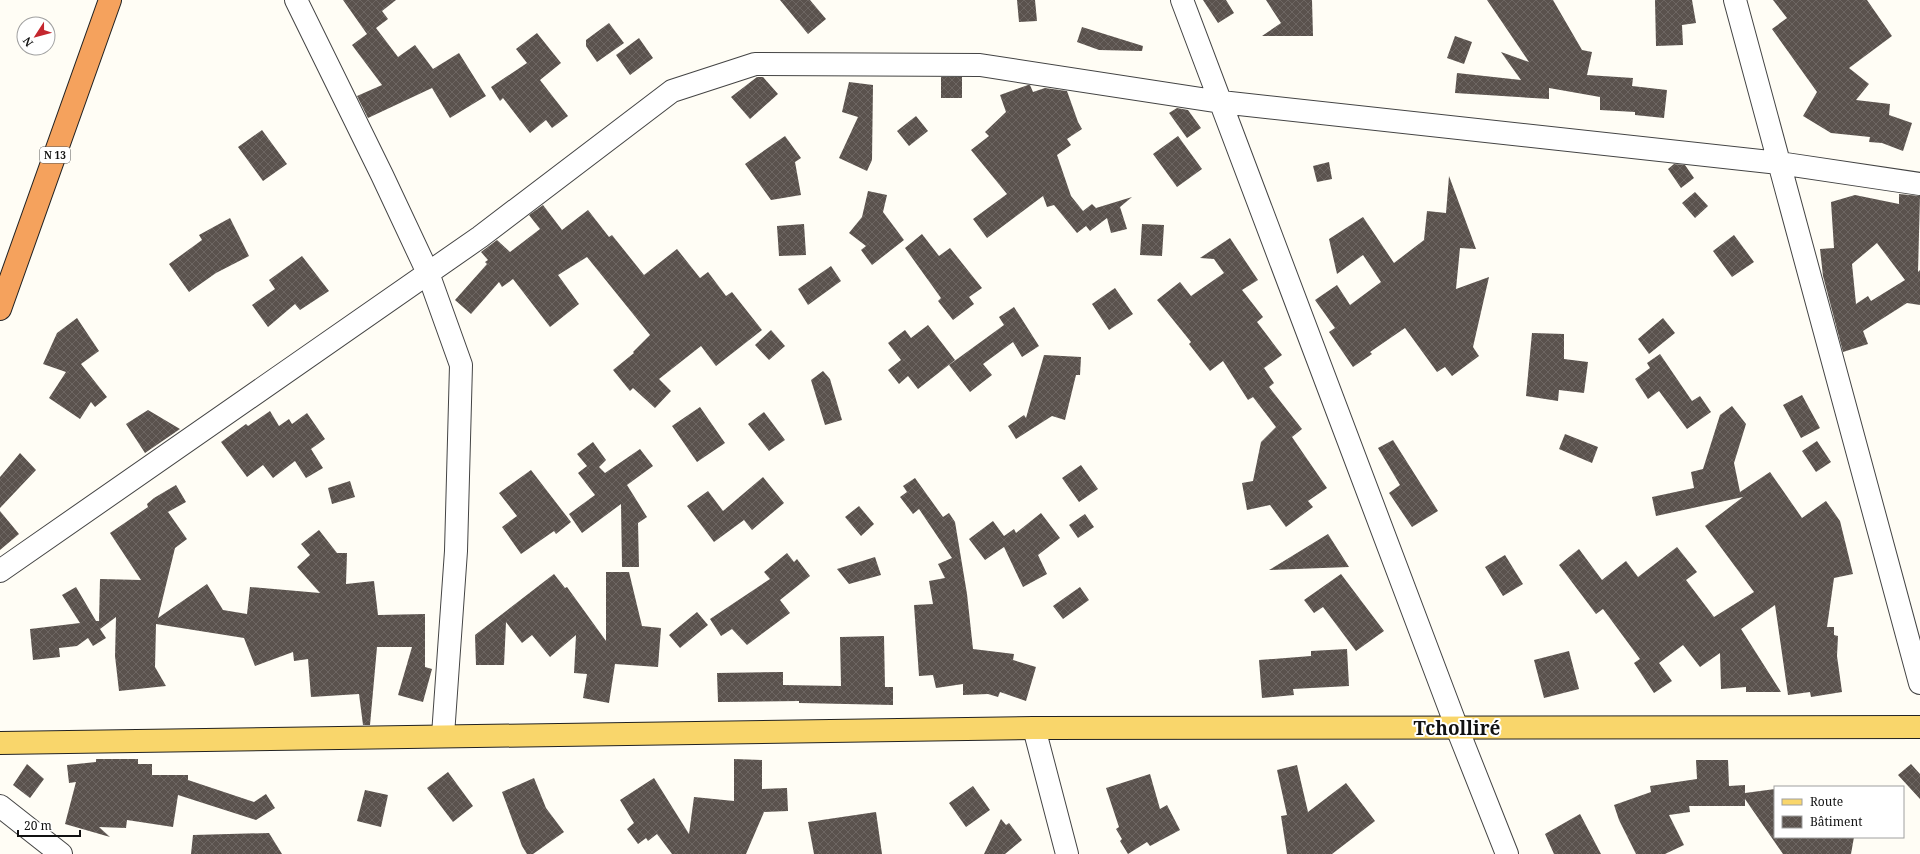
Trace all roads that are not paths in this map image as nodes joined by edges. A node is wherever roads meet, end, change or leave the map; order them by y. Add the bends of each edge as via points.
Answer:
1 (110, 0) edge
2 (296, 0) edge
3 (1182, 0) edge
4 (1735, 0) edge
5 (1221, 102) junction
6 (1779, 163) junction
7 (1920, 184) edge
8 (428, 273) junction
9 (0, 309) edge
10 (0, 571) edge
11 (1920, 683) edge
12 (1920, 727) edge
13 (1034, 728) junction
14 (1457, 728) junction
15 (442, 735) junction
16 (0, 742) edge
17 (0, 806) edge
18 (61, 854) edge
19 (1067, 854) edge
20 (1507, 854) edge

1 - 9 highway, N 13
2 - 8 street
3 - 5 street
4 - 6 street
5 - 6 street
5 - 8 street via 980,65 756,64 672,91 480,237
5 - 14 street
6 - 7 street
6 - 11 street
8 - 10 street
8 - 15 street via 461,365 456,551
12 - 14 main road
13 - 14 main road
13 - 15 main road
13 - 19 street
14 - 20 street
15 - 16 main road
17 - 18 street

